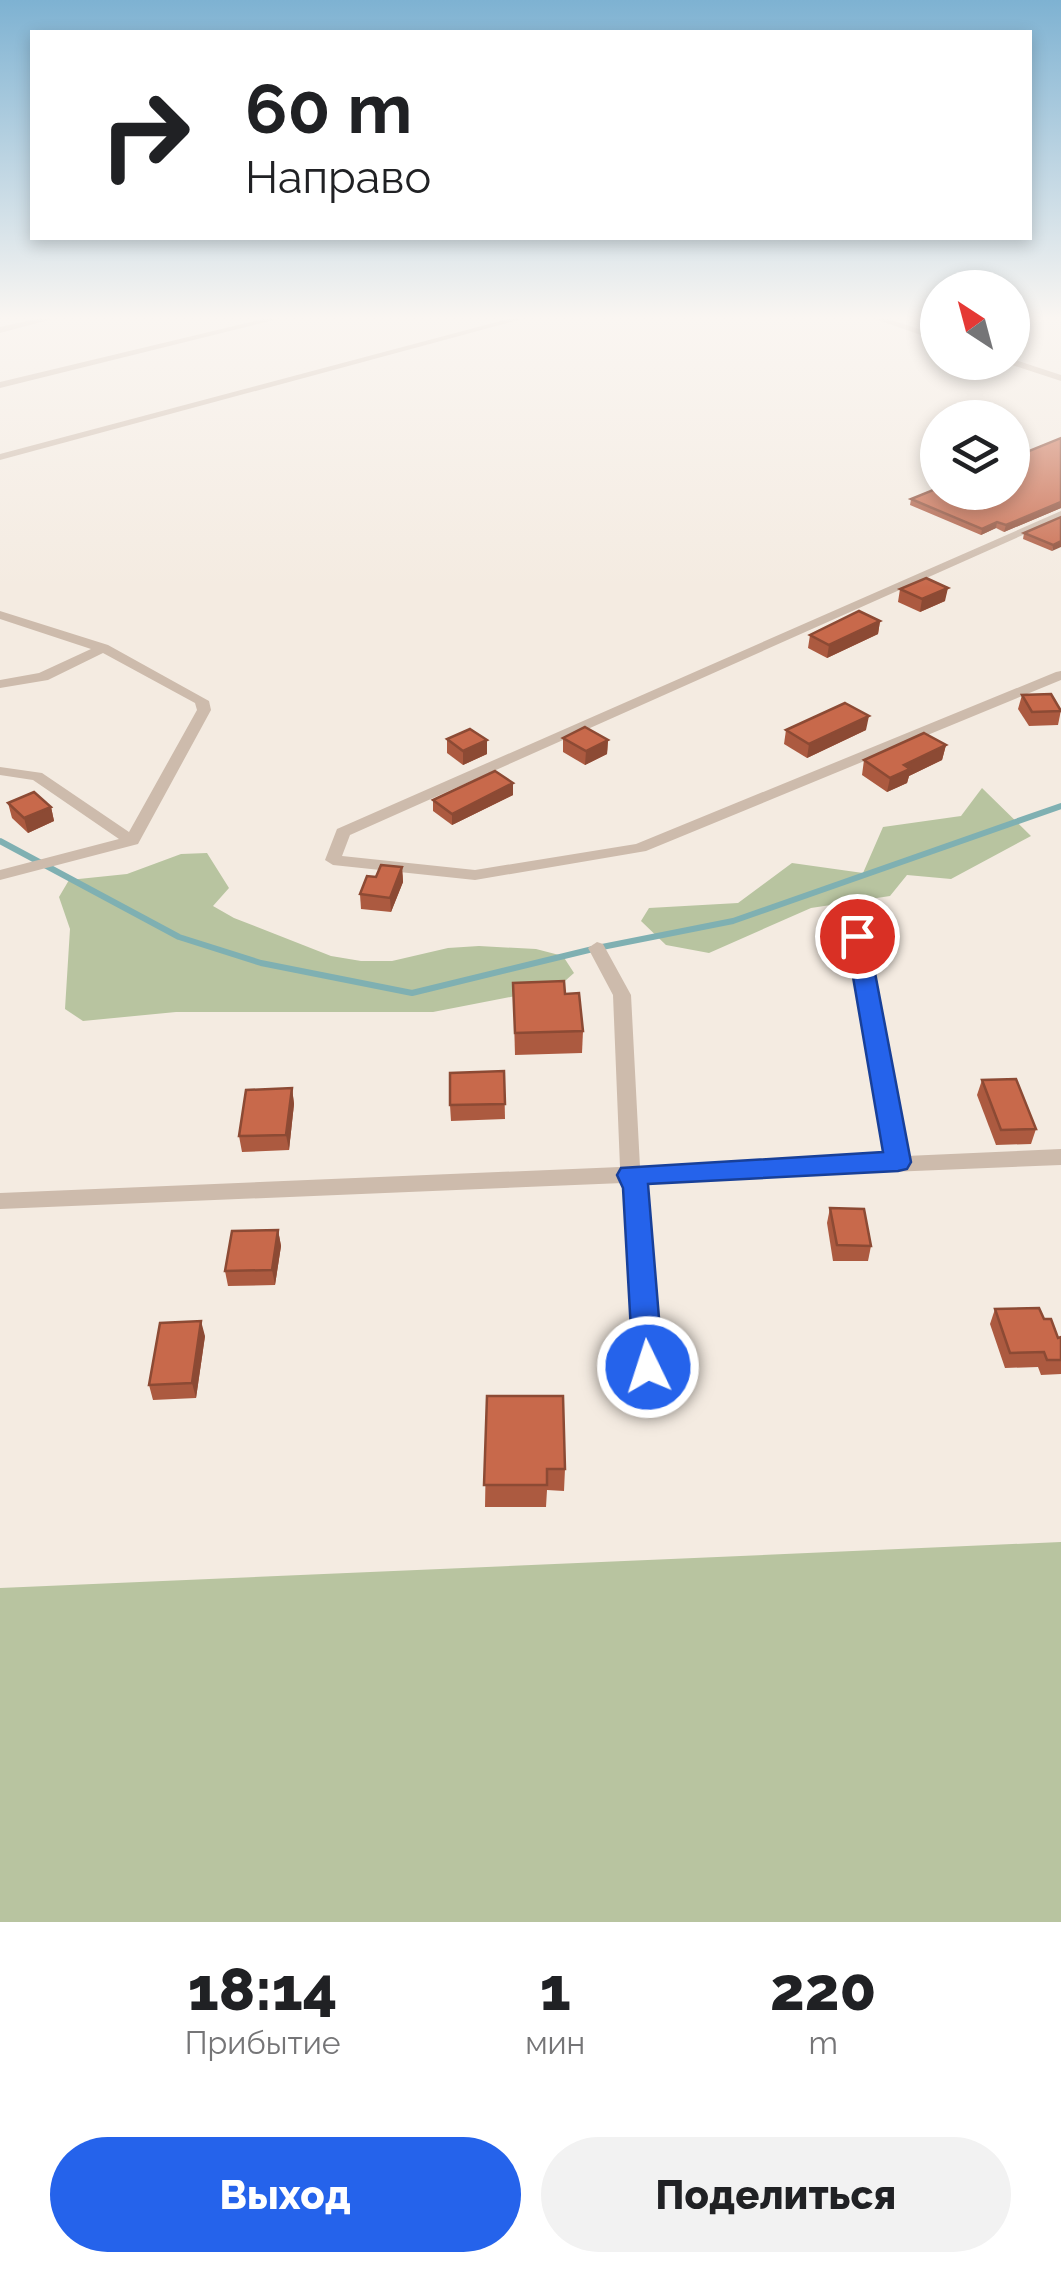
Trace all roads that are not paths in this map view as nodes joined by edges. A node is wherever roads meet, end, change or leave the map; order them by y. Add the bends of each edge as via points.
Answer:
1 (179, 409) edge
2 (0, 456) edge
3 (1061, 514) edge
4 (0, 615) edge
5 (104, 648) junction
6 (1061, 675) edge
7 (0, 684) edge
8 (1040, 684) junction
9 (1061, 685) edge
10 (0, 771) edge
11 (132, 841) junction
12 (0, 876) edge
13 (857, 936) dead end
14 (597, 948) dead end
15 (1061, 1157) edge
16 (898, 1162) junction
17 (630, 1175) junction
18 (0, 1201) edge
19 (648, 1367) dead end

1 - 2 street
3 - 8 street via 343,832 333,860 475,874 640,848
4 - 5 street
5 - 7 street via 42,677
5 - 11 street via 190,692 204,710
6 - 8 street
8 - 9 street
10 - 11 street via 36,776
11 - 12 street
13 - 16 street
14 - 17 street via 622,995
15 - 16 street
16 - 17 street
17 - 18 street
17 - 19 street

